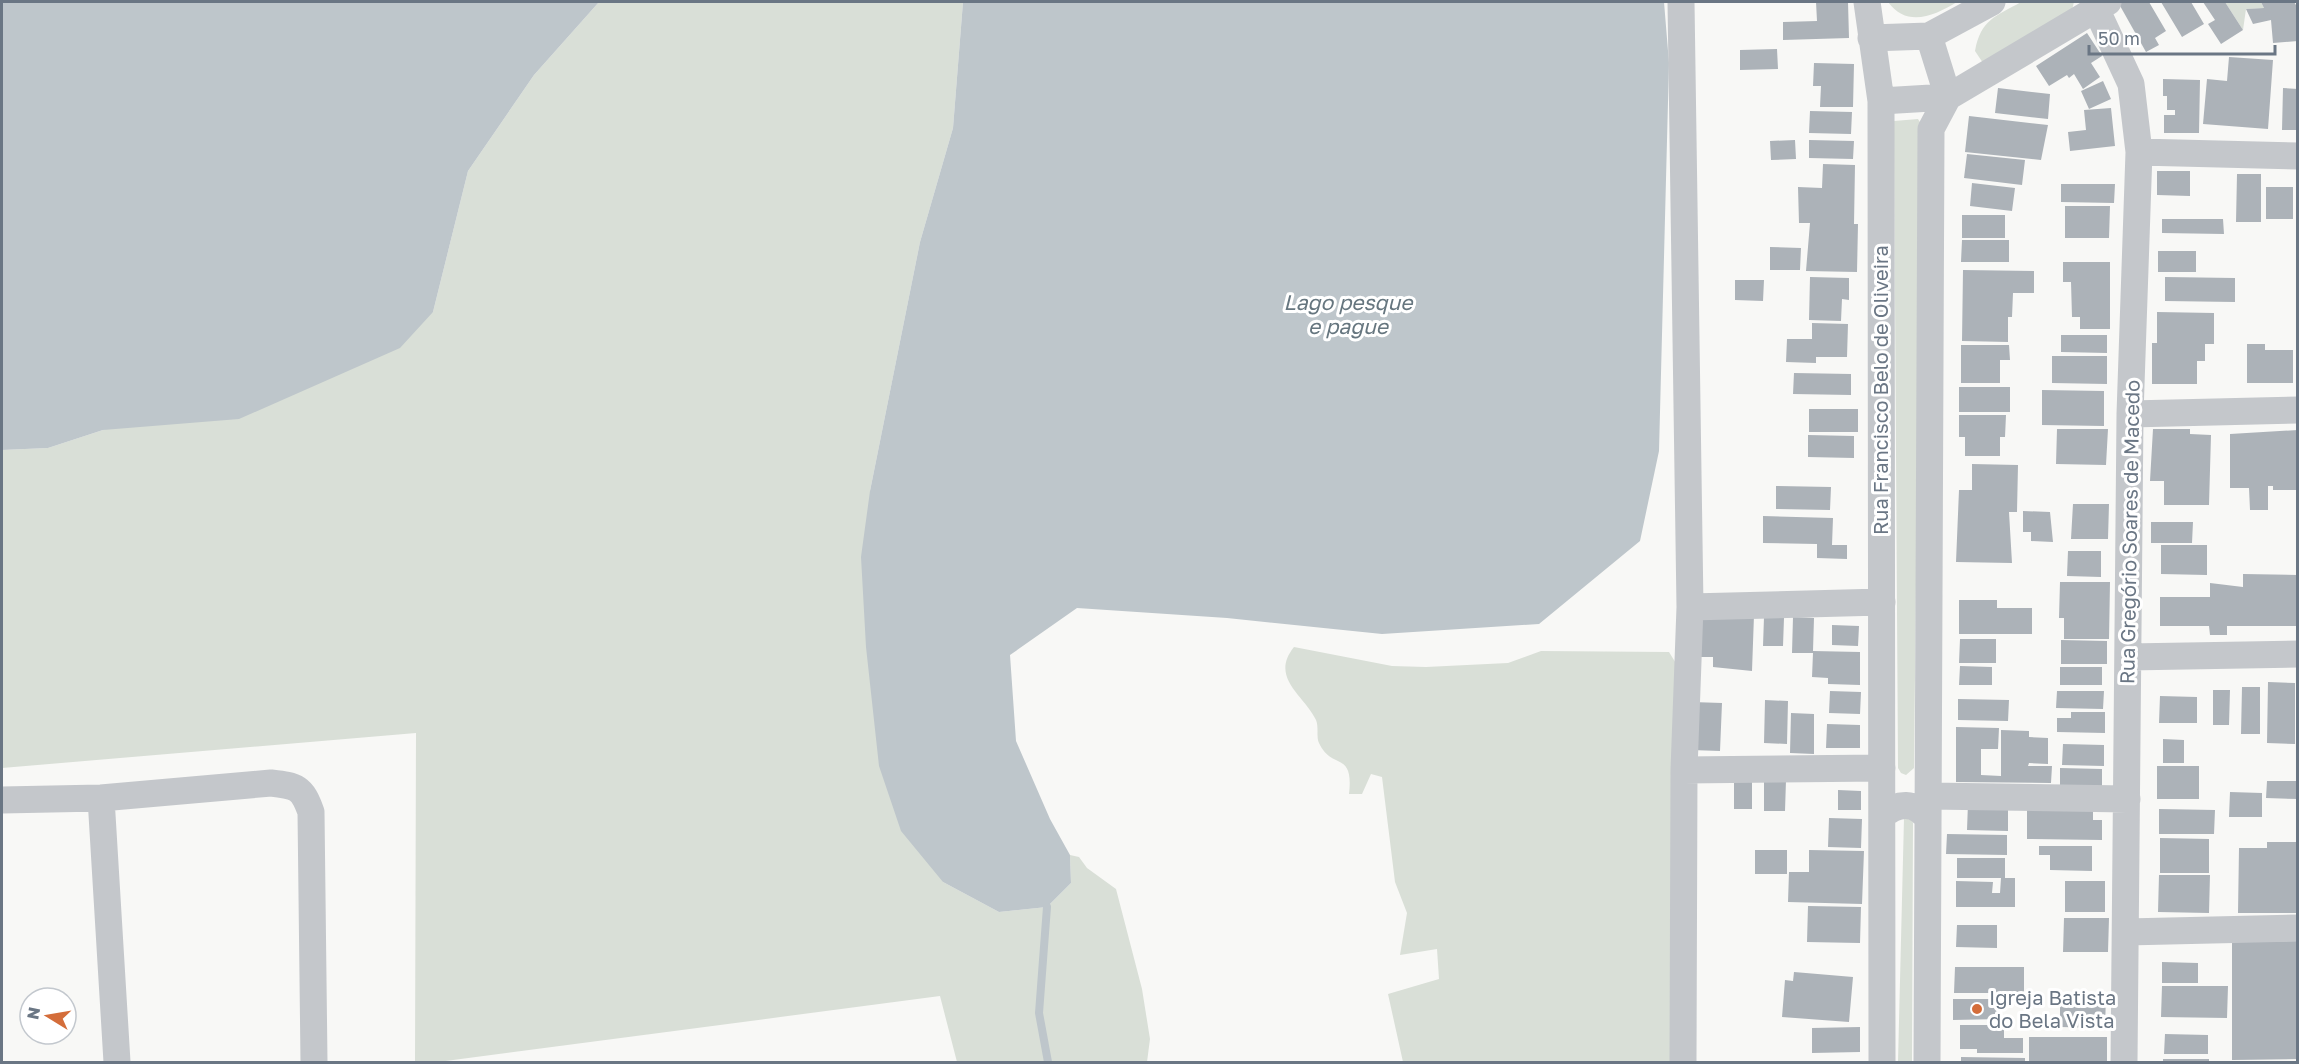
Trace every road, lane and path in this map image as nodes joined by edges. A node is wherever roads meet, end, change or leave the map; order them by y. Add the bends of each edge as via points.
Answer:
1 (1681, 2) edge
2 (1867, 2) edge
3 (1992, 2) edge
4 (2100, 4) edge
5 (1929, 36) junction
6 (1871, 38) junction
7 (1948, 97) junction
8 (1881, 101) junction
9 (2139, 152) junction
10 (2298, 156) edge
11 (2298, 410) edge
12 (2130, 414) junction
13 (1882, 602) junction
14 (1690, 607) junction
15 (2298, 654) edge
16 (2128, 657) junction
17 (1684, 770) junction
18 (1882, 774) junction
19 (1928, 797) junction
20 (101, 798) junction
21 (2127, 799) junction
22 (2, 800) edge
23 (1882, 816) junction
24 (2298, 928) edge
25 (2126, 932) junction
26 (117, 1062) edge
27 (315, 1062) edge
28 (1683, 1062) edge
29 (1882, 1062) edge
30 (1927, 1062) edge
31 (2124, 1062) edge

1 - 14 street
2 - 6 street, Rua Francisco Belo de Oliveira
3 - 5 street
4 - 7 street
4 - 9 street, Rua Gregório Soares de Macedo via 2131,84
5 - 6 street
5 - 7 street
6 - 8 street, Rua Francisco Belo de Oliveira
7 - 8 street
7 - 19 street via 1931,129
8 - 13 street, Rua Francisco Belo de Oliveira
9 - 10 street
9 - 12 street, Rua Gregório Soares de Macedo
11 - 12 street
12 - 16 street, Rua Gregório Soares de Macedo
13 - 14 street
13 - 18 street, Rua Francisco Belo de Oliveira
14 - 17 street
15 - 16 street
16 - 21 street, Rua Gregório Soares de Macedo
17 - 18 street
17 - 28 street
18 - 19 street via 1901,788 1923,784
18 - 23 street, Rua Francisco Belo de Oliveira
19 - 21 street
19 - 23 street via 1917,808 1892,808
19 - 30 street
20 - 22 street
20 - 26 street
20 - 27 street via 271,783 292,786 304,794 310,812
21 - 25 street, Rua Gregório Soares de Macedo
23 - 29 street, Rua Francisco Belo de Oliveira
24 - 25 street
25 - 31 street, Rua Gregório Soares de Macedo

